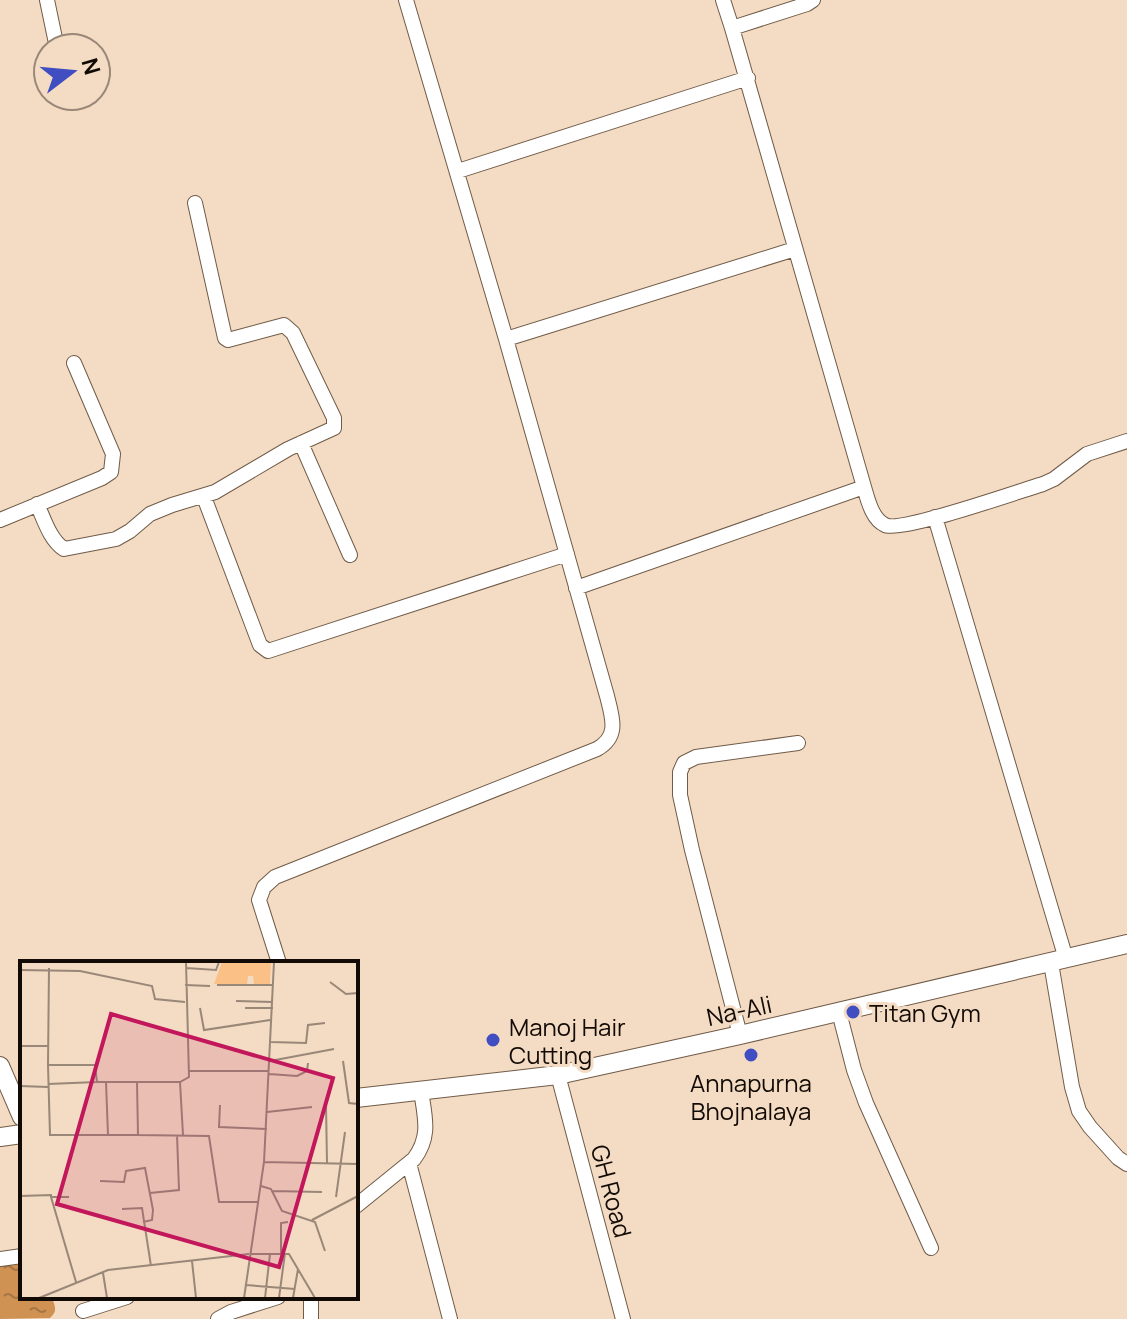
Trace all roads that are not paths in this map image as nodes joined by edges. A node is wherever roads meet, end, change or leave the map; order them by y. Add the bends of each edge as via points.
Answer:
1 (47, 0) edge
2 (406, 0) edge
3 (723, 0) edge
4 (813, 0) edge
5 (732, 28) junction
6 (54, 32) edge
7 (748, 78) junction
8 (458, 171) junction
9 (195, 203) dead end
10 (795, 249) junction
11 (506, 339) junction
12 (74, 363) dead end
13 (1127, 441) edge
14 (301, 443) junction
15 (864, 487) junction
16 (204, 497) junction
17 (37, 504) junction
18 (935, 517) junction
19 (0, 520) edge
20 (567, 554) junction
21 (350, 555) dead end
22 (576, 588) junction
23 (798, 743) dead end
24 (1125, 949) edge
25 (278, 961) edge
26 (1058, 961) junction
27 (839, 1012) junction
28 (740, 1035) junction
29 (0, 1066) edge
30 (558, 1075) junction
31 (421, 1091) junction
32 (358, 1098) edge
33 (20, 1112) edge
34 (20, 1134) edge
35 (0, 1137) edge
36 (409, 1163) junction
37 (1127, 1164) edge
38 (358, 1204) edge
39 (931, 1248) dead end
40 (20, 1256) edge
41 (0, 1259) edge
42 (120, 1299) edge
43 (267, 1299) edge
44 (83, 1309) edge
45 (218, 1319) edge
46 (450, 1319) edge
47 (623, 1319) edge

1 - 6 street
2 - 8 street
3 - 5 street
4 - 5 street
5 - 7 street
7 - 8 street
7 - 10 street
8 - 11 street
9 - 14 street via 225,338 284,325 293,333 334,418 334,428
10 - 11 street
10 - 15 street
11 - 20 street
12 - 17 street via 113,454 111,472
13 - 18 street via 1087,454 1043,484
14 - 16 street
14 - 21 street
15 - 18 street via 877,519 886,525
15 - 22 street
16 - 17 street via 150,514 116,539 64,549
16 - 20 street via 260,645 268,651
17 - 19 street
18 - 26 street
20 - 22 street
22 - 25 street via 612,719 608,743 275,877 259,900
23 - 28 street via 696,757 680,772 692,850
24 - 26 main road, Na-Ali
26 - 27 main road, Na-Ali
26 - 37 street via 1079,1111
27 - 28 main road, Na-Ali
27 - 39 street via 866,1103
28 - 30 main road, Na-Ali
29 - 33 main road
30 - 31 main road, Na-Ali
30 - 47 street, GH Road
31 - 32 main road, Na-Ali
31 - 36 street via 426,1136
34 - 35 main road
36 - 38 street
36 - 46 street
40 - 41 street
42 - 44 street
43 - 45 street

